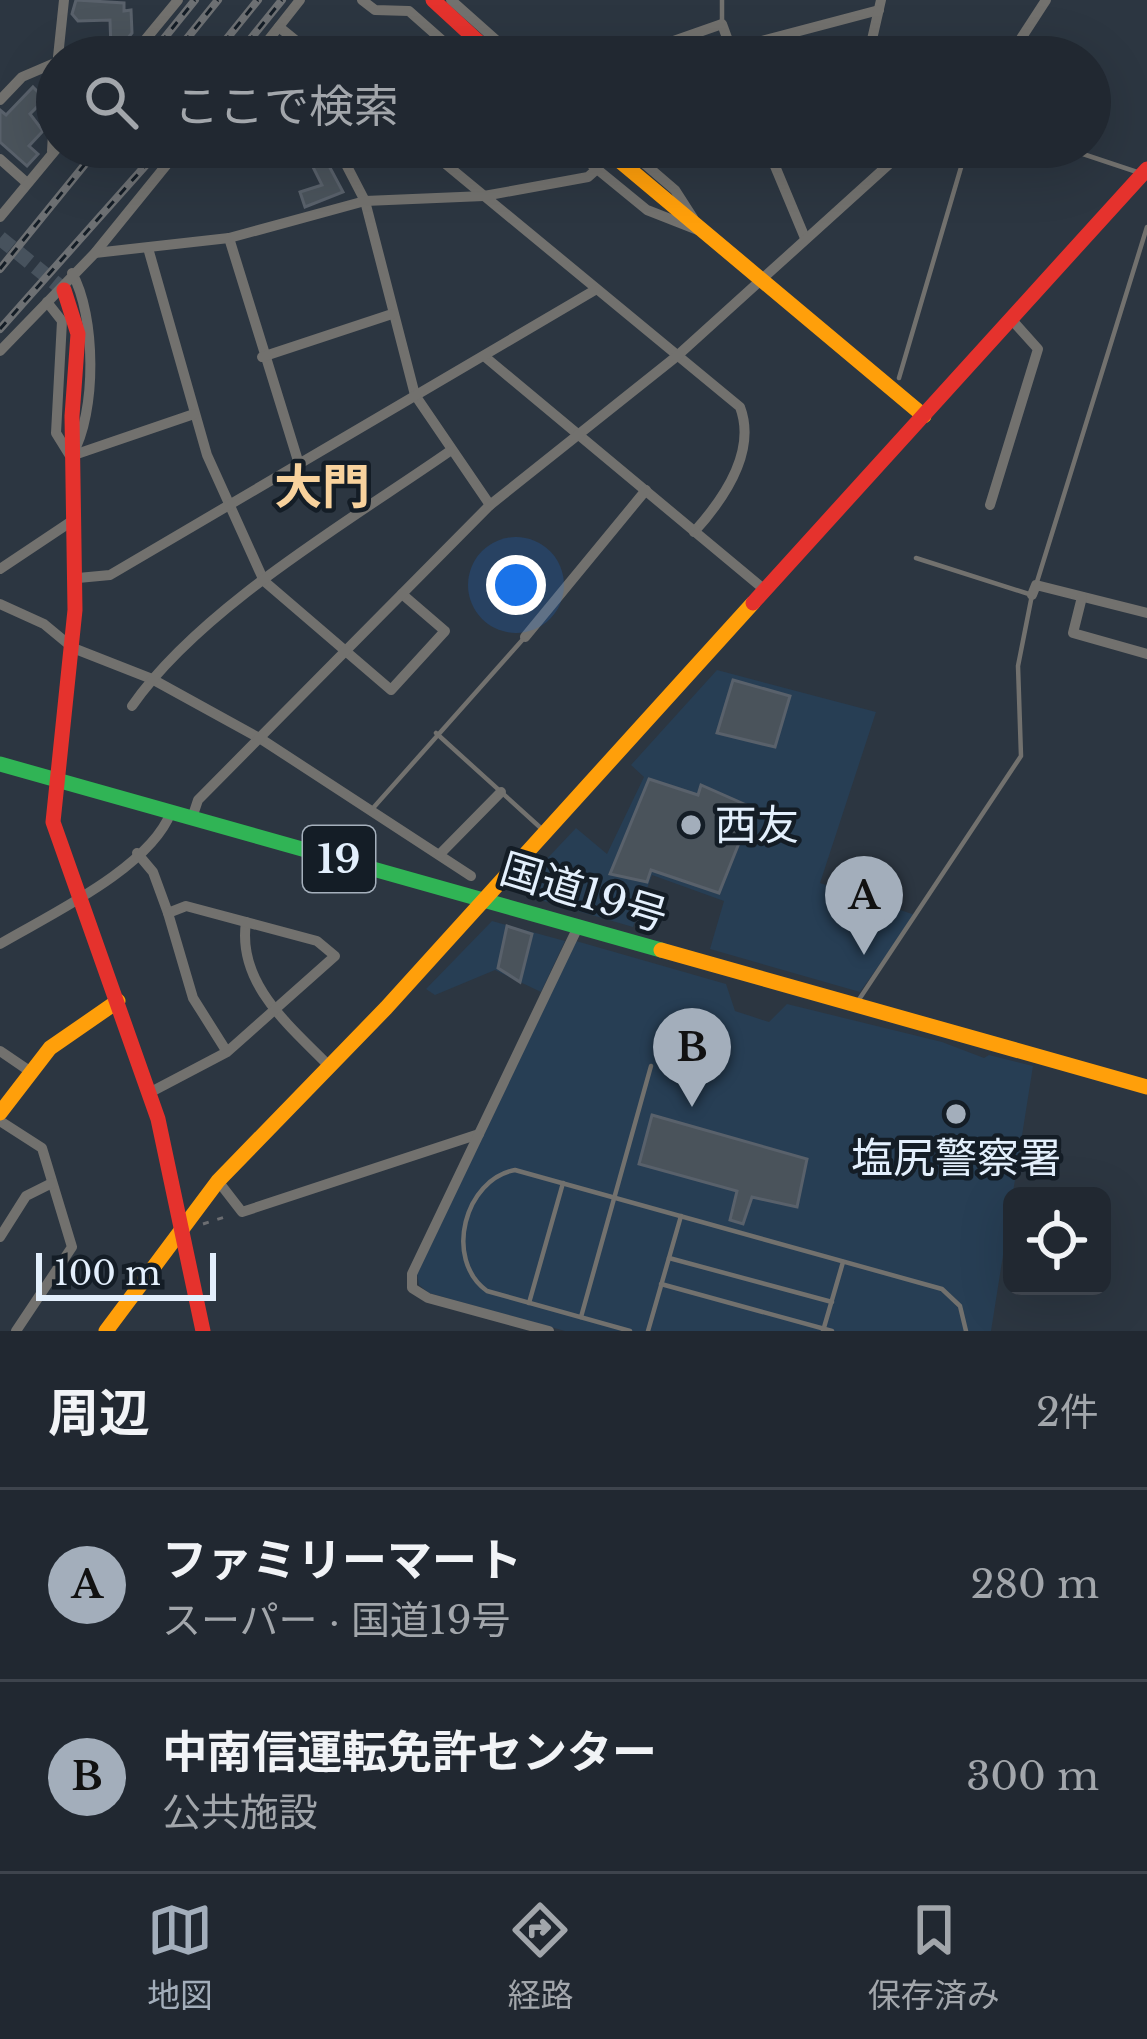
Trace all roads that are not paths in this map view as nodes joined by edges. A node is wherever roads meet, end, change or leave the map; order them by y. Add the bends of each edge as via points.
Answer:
1 (64, 0) edge
2 (178, 0) edge
3 (300, 0) edge
4 (362, 0) edge
5 (433, 0) edge
6 (451, 0) edge
7 (722, 0) edge
8 (1046, 0) edge
9 (389, 4) edge
10 (880, 5) edge
11 (722, 24) junction
12 (279, 27) junction
13 (60, 36) edge
14 (148, 36) edge
15 (272, 36) edge
16 (290, 36) edge
17 (437, 36) edge
18 (472, 36) edge
19 (491, 36) edge
20 (688, 36) edge
21 (727, 36) edge
22 (785, 36) edge
23 (873, 36) edge
24 (1023, 36) edge
25 (36, 71) edge
26 (0, 100) edge
27 (0, 159) edge
28 (1111, 161) edge
29 (41, 168) edge
30 (165, 168) edge
31 (348, 168) edge
32 (450, 168) edge
33 (628, 168) edge
34 (650, 168) edge
35 (776, 168) edge
36 (884, 168) edge
37 (961, 168) edge
38 (597, 169) joint
39 (1144, 172) edge
40 (28, 183) junction
41 (484, 196) junction
42 (365, 201) junction
43 (0, 217) edge
44 (1147, 227) edge
45 (702, 231) junction
46 (229, 238) junction
47 (805, 238) junction
48 (148, 248) junction
49 (95, 253) junction
50 (72, 273) junction
51 (762, 282) junction
52 (64, 290) tunnel mouth
53 (596, 290) junction
54 (47, 302) junction
55 (392, 314) junction
56 (1011, 319) junction
57 (0, 351) edge
58 (484, 356) junction
59 (676, 356) junction
60 (262, 357) junction
61 (899, 378) dead end
62 (415, 395) junction
63 (194, 414) junction
64 (924, 416) junction
65 (578, 434) junction
66 (450, 451) junction
67 (71, 456) junction
68 (299, 464) junction
69 (646, 490) junction
70 (490, 505) junction
71 (990, 505) dead end
72 (226, 508) junction
73 (75, 519) junction
74 (694, 532) junction
75 (916, 558) dead end
76 (0, 569) edge
77 (78, 578) junction
78 (264, 581) junction
79 (1034, 590) junction
80 (766, 591) junction
81 (402, 594) junction
82 (1082, 597) junction
83 (0, 604) edge
84 (1147, 614) edge
85 (525, 637) joint
86 (73, 649) junction
87 (345, 651) junction
88 (1147, 654) edge
89 (152, 679) junction
90 (132, 706) dead end
91 (436, 734) junction
92 (261, 739) junction
93 (0, 764) edge
94 (52, 780) junction
95 (501, 792) junction
96 (171, 812) junction
97 (370, 812) junction
98 (192, 818) junction
99 (546, 833) junction
100 (136, 853) junction
101 (440, 854) junction
102 (471, 876) dead end
103 (81, 900) junction
104 (485, 900) junction
105 (168, 913) junction
106 (246, 922) junction
107 (0, 928) edge
108 (577, 928) junction
109 (3, 942) edge
110 (118, 1001) junction
111 (855, 1006) junction
112 (277, 1011) junction
113 (0, 1051) edge
114 (227, 1052) junction
115 (329, 1066) junction
116 (651, 1066) dead end
117 (28, 1070) junction
118 (1147, 1087) edge
119 (149, 1093) junction
120 (0, 1117) edge
121 (479, 1134) junction
122 (218, 1180) junction
123 (562, 1183) junction
124 (52, 1184) junction
125 (615, 1198) junction
126 (681, 1216) junction
127 (188, 1226) junction
128 (0, 1237) edge
129 (669, 1258) junction
130 (844, 1262) junction
131 (661, 1284) junction
132 (832, 1302) junction
133 (529, 1303) junction
134 (581, 1317) junction
135 (826, 1330) edge
136 (16, 1331) edge
137 (106, 1331) edge
138 (203, 1331) edge
139 (549, 1331) edge
140 (630, 1331) edge
141 (648, 1331) edge
142 (966, 1331) edge

1 - 13 street
2 - 14 street
3 - 12 street
4 - 9 street via 375,10
5 - 18 main road
6 - 19 street
7 - 11 lane
8 - 24 street
9 - 17 street
10 - 22 street
10 - 23 street
11 - 20 street
11 - 21 street
12 - 15 street
12 - 16 street
25 - 26 street
27 - 40 street
28 - 39 lane
29 - 40 street
30 - 49 street
31 - 42 street
32 - 41 street
33 - 45 main road
34 - 45 street
35 - 47 street
36 - 47 street
37 - 61 lane
38 - 41 street
38 - 45 street via 646,210
39 - 56 main road
40 - 43 street
41 - 42 street
41 - 53 street
42 - 46 street
42 - 55 street
44 - 79 lane
45 - 51 main road
46 - 48 street
46 - 60 street
47 - 51 street
48 - 49 street
48 - 63 street
49 - 50 street
50 - 54 street
50 - 67 street via 90,315 83,436
51 - 59 street
51 - 64 main road
52 - 67 main road via 76,311
53 - 58 street
53 - 59 street
54 - 57 street
54 - 67 street via 62,321 56,433
55 - 60 street
55 - 62 street
56 - 64 main road
56 - 71 street via 1038,349
58 - 62 street
58 - 65 street
59 - 65 street
59 - 74 street via 740,407 746,421 728,495
60 - 68 street
62 - 66 street
62 - 68 street
63 - 67 street
63 - 72 street
64 - 80 main road
65 - 69 street
65 - 70 street
66 - 70 street
66 - 78 street
67 - 73 main road
68 - 72 street
69 - 74 street
69 - 85 street
70 - 81 street
72 - 77 street via 110,575
72 - 78 street
73 - 76 street
73 - 77 main road
74 - 80 street
75 - 79 lane
77 - 86 main road
78 - 87 street
78 - 89 street
79 - 82 street
79 - 111 lane via 1018,666 1021,756
80 - 99 main road
81 - 87 street
81 - 87 street via 445,631 391,690
82 - 84 street
82 - 88 street via 1073,633
83 - 86 street via 44,624
85 - 91 lane
86 - 89 street
86 - 94 main road
87 - 92 street
89 - 90 street
89 - 92 street
91 - 95 lane
91 - 97 lane
92 - 97 street
92 - 98 street via 198,800
93 - 94 main road, 国道19号 / 19
94 - 96 main road, 国道19号 / 19
94 - 103 main road via 53,821
95 - 99 lane
95 - 101 street
96 - 98 main road, 国道19号 / 19
96 - 100 street
97 - 101 street
98 - 104 main road, 国道19号 / 19
99 - 104 main road
100 - 103 street
100 - 105 street via 153,872
101 - 102 street
103 - 109 street
103 - 110 main road
104 - 108 main road, 国道19号 / 19
104 - 115 main road
105 - 106 street via 187,906
105 - 114 street via 193,998
106 - 112 street via 259,993
106 - 112 street via 317,941 335,956
107 - 109 street
108 - 111 main road, 国道19号 / 19
108 - 121 street
110 - 117 main road via 65,1029
110 - 119 main road
111 - 118 main road, 国道19号 / 19
112 - 114 street
112 - 115 street
113 - 117 street
114 - 119 street
115 - 122 main road
116 - 125 lane
117 - 120 main road
119 - 127 main road
120 - 124 street via 41,1148
121 - 122 street via 242,1212
121 - 139 street via 412,1288
122 - 127 main road
123 - 125 lane
123 - 133 lane
123 - 133 lane via 515,1169 497,1174 480,1188 460,1247 476,1282
124 - 128 street via 26,1196
124 - 136 street via 72,1246
125 - 126 lane
125 - 134 lane
126 - 129 lane
126 - 130 lane
127 - 137 main road
127 - 138 main road
129 - 131 lane
129 - 132 lane
130 - 132 lane
130 - 142 lane via 942,1289 960,1306
131 - 135 lane
131 - 141 lane
132 - 135 lane
133 - 134 lane
134 - 140 lane

